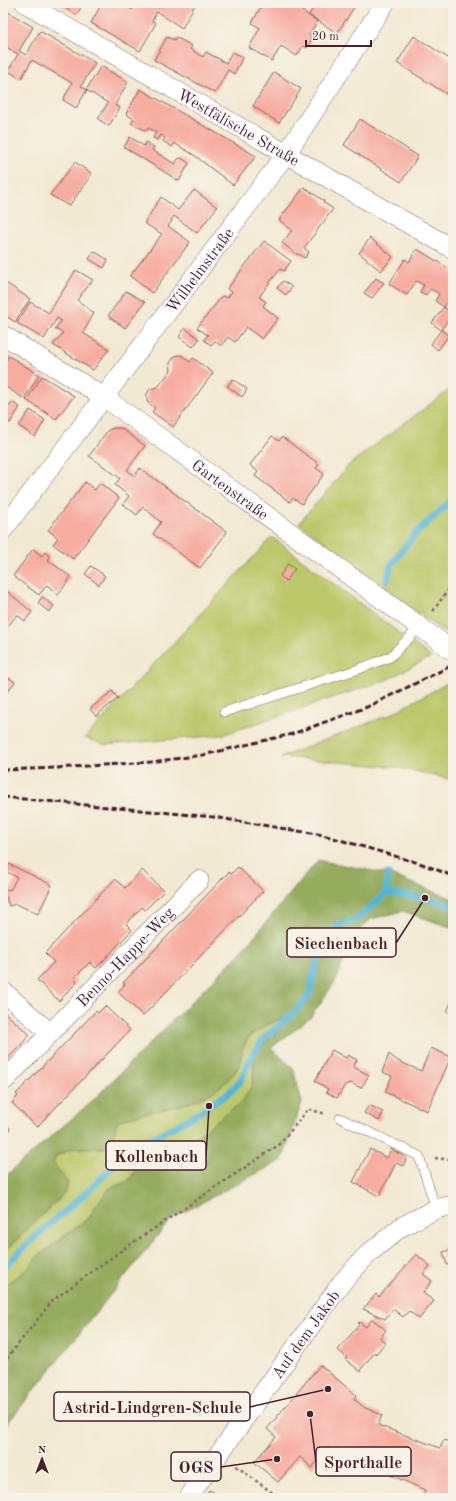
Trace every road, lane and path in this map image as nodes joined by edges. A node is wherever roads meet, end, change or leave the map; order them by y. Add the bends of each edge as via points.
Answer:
1 (24, 3) edge
2 (385, 3) edge
3 (286, 154) junction
4 (453, 249) edge
5 (3, 335) edge
6 (104, 398) junction
7 (3, 530) edge
8 (453, 583) edge
9 (420, 627) junction
10 (453, 651) edge
11 (224, 712) dead end
12 (199, 880) dead end
13 (3, 990) edge
14 (50, 1033) junction
15 (3, 1082) edge
16 (308, 1109) dead end
17 (340, 1118) dead end
18 (444, 1207) edge
19 (3, 1363) edge
20 (219, 1453) junction
21 (278, 1497) dead end
22 (189, 1498) edge

1 - 3 street, Westfälische Straße
2 - 3 street, Wilhelmstraße
3 - 4 street, Westfälische Straße
3 - 6 street, Wilhelmstraße
5 - 6 street, Gartenstraße
6 - 7 street, Wilhelmstraße
6 - 9 street, Gartenstraße
8 - 9 path
9 - 10 street, Gartenstraße
9 - 11 lane via 390,657
12 - 14 street, Benno-Happe-Weg
13 - 14 street
14 - 15 street, Benno-Happe-Weg
16 - 19 path via 280,1144 125,1248 54,1300
17 - 18 lane via 419,1156
18 - 20 street, Auf dem Jakob via 401,1227 368,1254 343,1281
20 - 21 path
20 - 22 street, Auf dem Jakob

